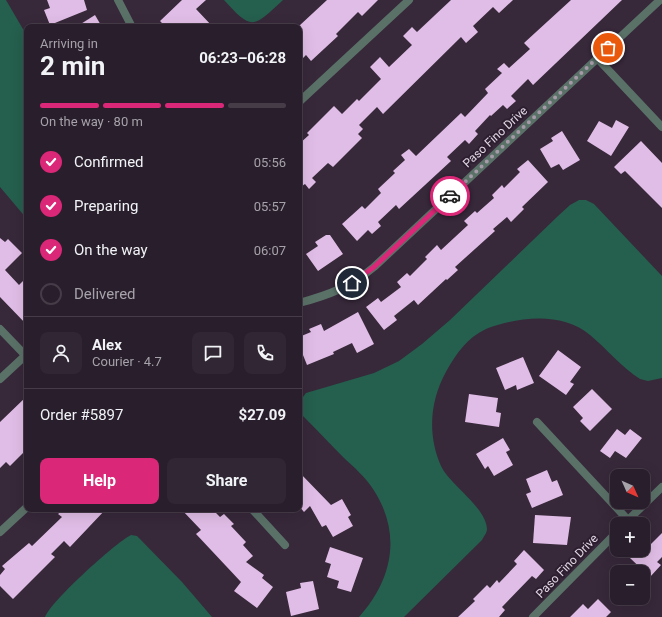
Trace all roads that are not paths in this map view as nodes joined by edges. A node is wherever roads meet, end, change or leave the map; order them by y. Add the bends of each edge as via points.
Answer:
1 (118, 0) edge
2 (410, 0) edge
3 (660, 0) edge
4 (130, 24) edge
5 (597, 58) junction
6 (302, 99) edge
7 (662, 127) edge
8 (302, 303) edge
9 (0, 329) edge
10 (24, 353) edge
11 (24, 357) edge
12 (0, 379) edge
13 (537, 422) dead end
14 (662, 487) edge
15 (24, 510) edge
16 (255, 512) edge
17 (622, 517) edge
18 (631, 517) edge
19 (0, 532) edge
20 (610, 539) edge
21 (285, 545) dead end
22 (533, 617) edge

1 - 4 street
2 - 6 street
3 - 5 street, Paso Fino Drive
5 - 7 street
5 - 8 street, Paso Fino Drive via 369,270 344,288
9 - 10 street
11 - 12 street
13 - 17 street
14 - 18 street
15 - 19 street
16 - 21 street
20 - 22 street, Paso Fino Drive

